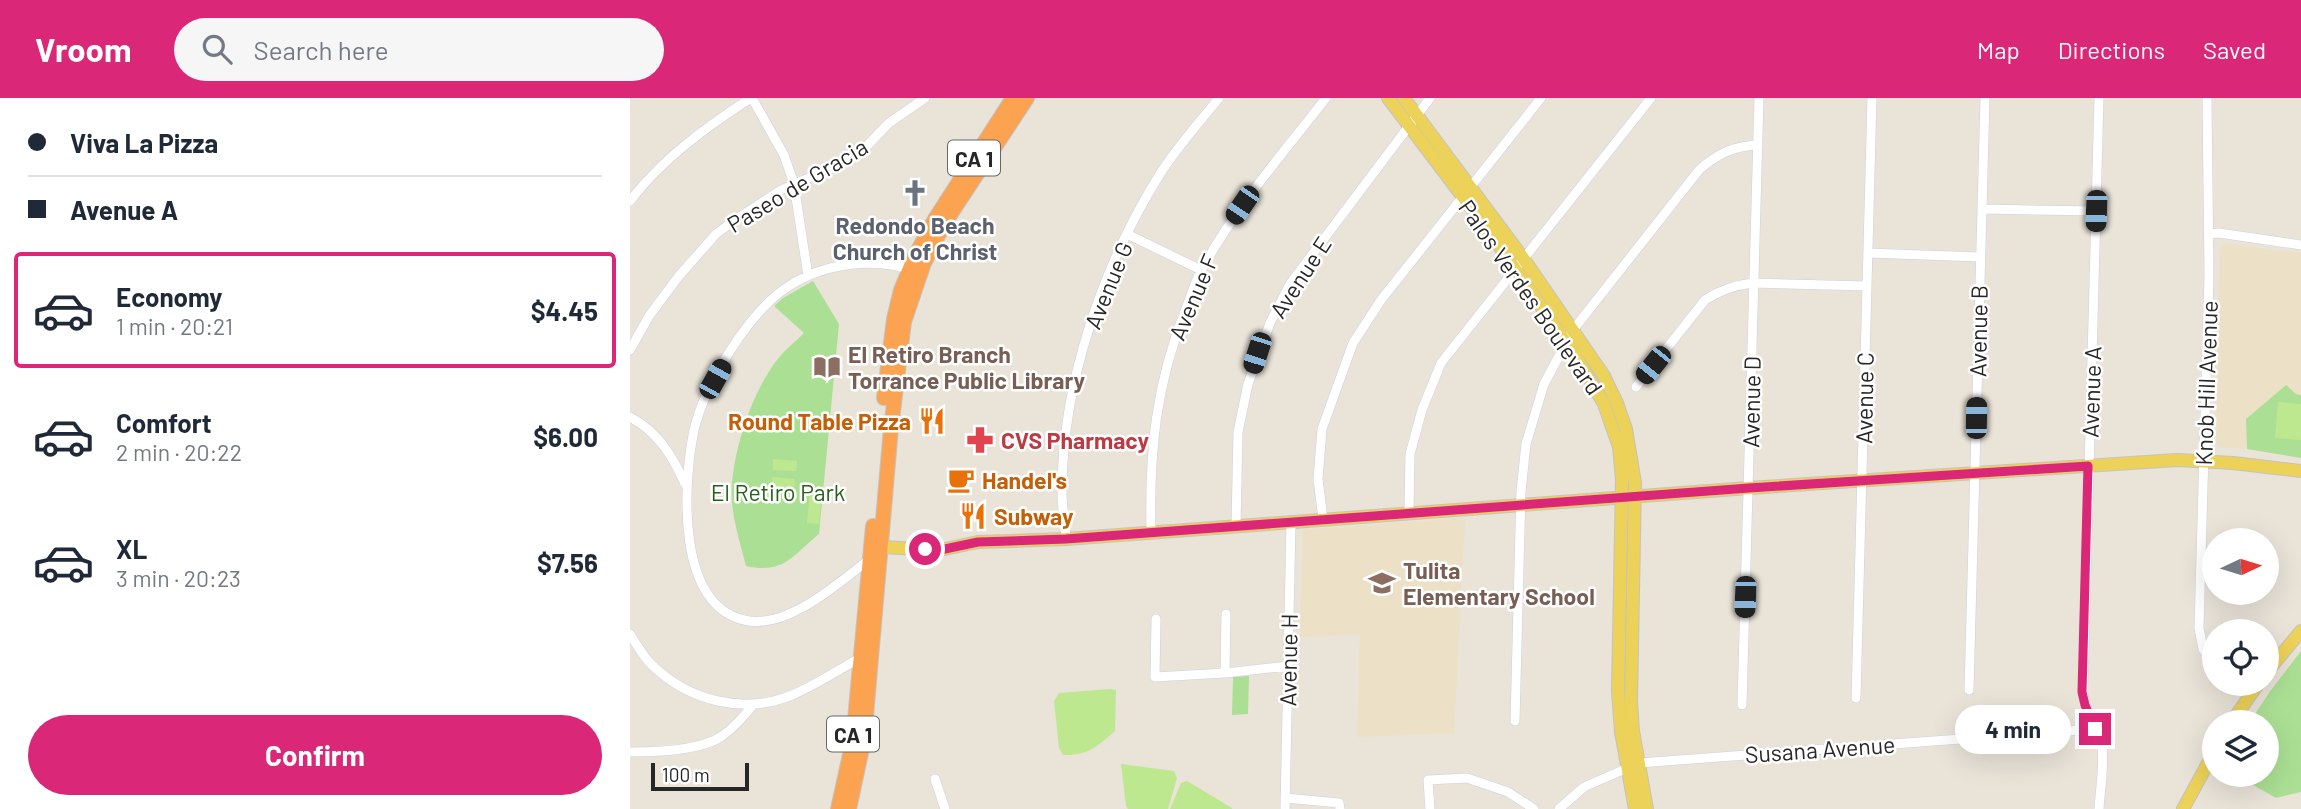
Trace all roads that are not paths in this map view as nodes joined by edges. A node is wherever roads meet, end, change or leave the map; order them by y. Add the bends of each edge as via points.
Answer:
1 (751, 98) edge
2 (925, 98) edge
3 (1013, 98) edge
4 (1027, 98) edge
5 (1219, 98) edge
6 (1326, 98) edge
7 (1388, 98) edge
8 (1404, 98) edge
9 (1430, 98) edge
10 (1541, 98) edge
11 (1651, 98) edge
12 (1759, 98) edge
13 (1872, 98) edge
14 (1985, 98) edge
15 (2099, 98) edge
16 (2207, 98) edge
17 (1412, 120) junction
18 (1758, 145) junction
19 (794, 184) junction
20 (1471, 186) junction
21 (1462, 197) junction
22 (630, 201) edge
23 (1982, 209) junction
24 (2096, 211) junction
25 (1127, 234) junction
26 (2209, 234) junction
27 (2301, 245) edge
28 (1868, 253) junction
29 (1980, 257) junction
30 (1519, 263) junction
31 (915, 270) junction
32 (1201, 270) junction
33 (808, 276) junction
34 (1753, 283) junction
35 (1867, 286) junction
36 (1573, 330) junction
37 (1566, 342) junction
38 (630, 349) edge
39 (887, 365) junction
40 (1636, 387) dead end
41 (630, 417) edge
42 (891, 428) junction
43 (2203, 461) junction
44 (2088, 466) junction
45 (2301, 471) edge
46 (1975, 473) junction
47 (1862, 481) junction
48 (686, 485) junction
49 (1749, 488) junction
50 (1629, 497) junction
51 (1521, 505) junction
52 (1409, 513) junction
53 (1323, 519) junction
54 (1291, 523) junction
55 (1236, 526) junction
56 (1151, 532) junction
57 (1066, 539) junction
58 (881, 547) junction
59 (870, 559) junction
60 (1226, 614) dead end
61 (1156, 620) dead end
62 (2301, 631) edge
63 (630, 634) edge
64 (2202, 644) edge
65 (2279, 657) edge
66 (865, 658) junction
67 (1287, 666) junction
68 (1225, 673) junction
69 (1969, 690) dead end
70 (1856, 698) dead end
71 (753, 705) junction
72 (1742, 705) dead end
73 (1515, 721) dead end
74 (2095, 729) junction
75 (630, 752) edge
76 (1634, 764) junction
77 (2202, 773) edge
78 (935, 779) dead end
79 (1285, 798) junction
80 (838, 809) edge
81 (849, 809) edge
82 (945, 809) edge
83 (1285, 809) edge
84 (1340, 809) edge
85 (1430, 809) edge
86 (1534, 809) edge
87 (1559, 809) edge
88 (1635, 809) edge
89 (1647, 809) edge
90 (2099, 809) edge
91 (2183, 809) edge

1 - 19 street
1 - 22 street via 682,148
2 - 19 street, Paseo de Gracia via 889,123 861,152
3 - 31 highway, CA 1 via 935,219
4 - 31 highway, CA 1
5 - 25 street, Avenue G via 1161,173
6 - 32 street, Avenue F via 1242,205
7 - 17 main road, Palos Verdes Boulevard
8 - 17 main road, Palos Verdes Boulevard
9 - 17 street, Avenue E
10 - 20 street
11 - 30 street
12 - 18 street, Avenue D
13 - 28 street, Avenue C
14 - 23 street, Avenue B
15 - 24 street, Avenue A
16 - 26 street, Knob Hill Avenue
17 - 20 main road, Palos Verdes Boulevard
17 - 21 main road, Palos Verdes Boulevard
17 - 55 street, Avenue E via 1290,284 1270,323 1248,384 1238,432
18 - 34 street, Avenue D
18 - 36 street via 1728,150 1699,170
19 - 33 street
19 - 38 street, Paseo de Gracia via 716,234 656,306
20 - 21 street
20 - 30 main road, Palos Verdes Boulevard
21 - 30 main road, Palos Verdes Boulevard
21 - 53 street via 1353,343 1322,429 1318,479
23 - 24 street
23 - 29 street, Avenue B
24 - 44 street, Avenue A
25 - 32 street
25 - 57 street, Avenue G via 1096,304 1078,367 1066,433 1062,491
26 - 27 street
26 - 43 street, Knob Hill Avenue
28 - 29 street
28 - 35 street, Avenue C
29 - 46 street, Avenue B
30 - 36 main road, Palos Verdes Boulevard
30 - 37 main road, Palos Verdes Boulevard
30 - 52 street via 1441,363 1410,454
31 - 33 street via 870,263
31 - 39 highway, CA 1 via 901,290
31 - 42 highway, CA 1
32 - 56 street, Avenue F via 1173,341 1157,409
33 - 48 street via 767,305 723,364 695,429
34 - 35 street
34 - 40 street via 1732,286 1705,300
34 - 49 street, Avenue D
35 - 47 street, Avenue C
36 - 37 street
36 - 50 main road, Palos Verdes Boulevard via 1604,376 1626,429 1632,456
37 - 50 main road, Palos Verdes Boulevard via 1604,404
37 - 51 street via 1544,384 1526,444
39 - 42 highway via 891,381 887,424
39 - 59 highway, CA 1
41 - 48 street via 662,442
42 - 58 highway, CA 1
43 - 44 main road
43 - 45 main road
43 - 64 street, Knob Hill Avenue
44 - 46 main road
44 - 74 street, Avenue A via 2082,692
46 - 47 main road
46 - 69 street, Avenue B
47 - 49 main road
47 - 70 street, Avenue C
48 - 59 street via 689,537 698,572 713,601 729,615 750,621 787,614 830,591
49 - 50 main road
49 - 72 street, Avenue D
50 - 51 main road
50 - 76 main road, Palos Verdes Boulevard via 1618,691 1621,732
51 - 52 main road
51 - 73 street
52 - 53 main road
53 - 54 main road
54 - 55 main road
54 - 67 street, Avenue H
55 - 56 main road
56 - 57 main road
57 - 58 main road via 978,542 940,550
58 - 59 main road
58 - 66 highway, CA 1
59 - 66 highway, CA 1
60 - 68 street
61 - 68 street via 1155,677
62 - 65 main road
63 - 71 street via 650,664 676,683 723,703
66 - 71 street via 793,695
66 - 80 highway, CA 1
66 - 81 highway, CA 1 via 864,738
67 - 68 street
67 - 79 street, Avenue H
71 - 75 street via 720,738 674,750
74 - 76 street, Susana Avenue
74 - 90 street, Avenue A via 2102,750
76 - 87 street, Susana Avenue via 1584,788
76 - 88 main road, Palos Verdes Boulevard
76 - 89 main road, Palos Verdes Boulevard
77 - 91 main road
78 - 82 street
79 - 83 street, Avenue H
79 - 84 street via 1339,803
85 - 86 street via 1428,780 1467,778 1508,792

